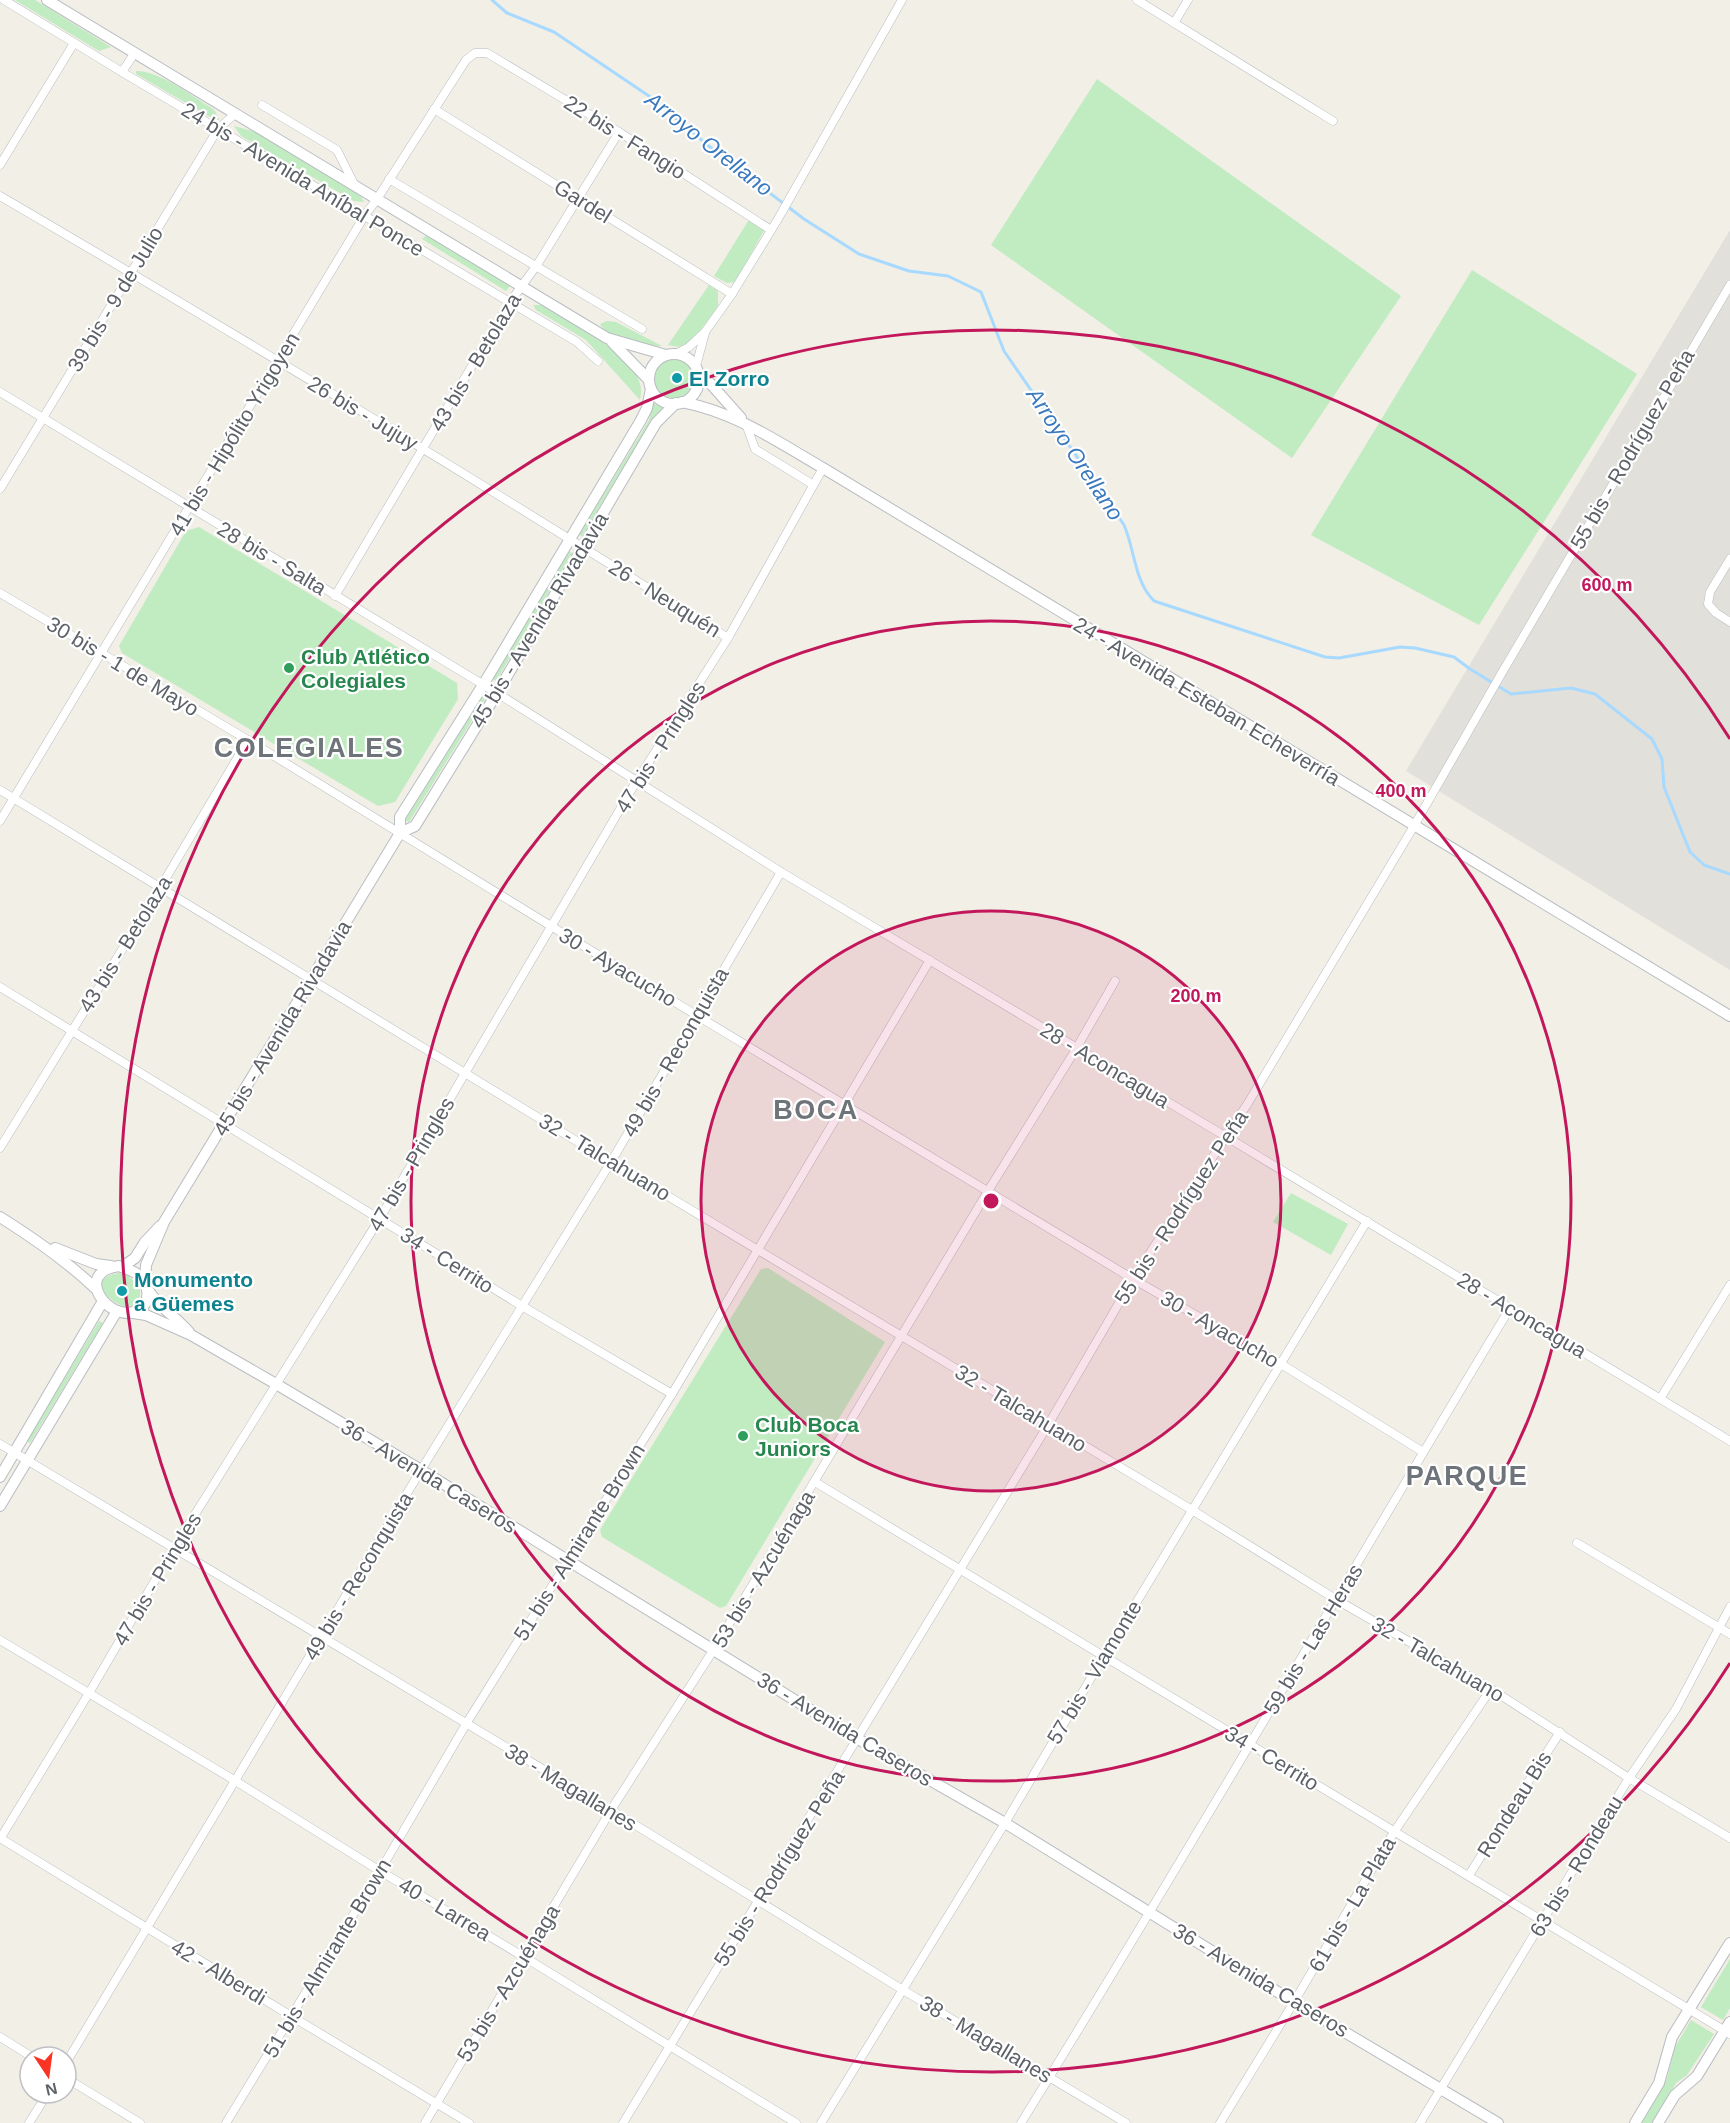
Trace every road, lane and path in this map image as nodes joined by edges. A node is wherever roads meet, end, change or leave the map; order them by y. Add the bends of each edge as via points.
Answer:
1 (4, 0) edge
2 (47, 0) edge
3 (902, 0) edge
4 (1137, 0) edge
5 (1188, 0) edge
6 (1174, 23) junction
7 (74, 43) junction
8 (476, 53) joint
9 (134, 54) junction
10 (122, 72) junction
11 (262, 105) dead end
12 (434, 109) junction
13 (235, 114) junction
14 (1333, 121) dead end
15 (218, 129) junction
16 (619, 132) junction
17 (0, 165) edge
18 (389, 179) junction
19 (355, 185) junction
20 (0, 196) edge
21 (580, 198) junction
22 (377, 199) junction
23 (364, 215) junction
24 (771, 230) junction
25 (537, 265) junction
26 (131, 273) junction
27 (1730, 285) edge
28 (521, 286) junction
29 (732, 294) junction
30 (510, 302) junction
31 (642, 329) dead end
32 (705, 332) junction
33 (607, 338) junction
34 (671, 355) junction
35 (278, 361) junction
36 (598, 361) dead end
37 (697, 371) junction
38 (650, 384) junction
39 (0, 392) edge
40 (679, 403) junction
41 (44, 418) junction
42 (746, 423) junction
43 (423, 450) junction
44 (823, 468) junction
45 (812, 484) junction
46 (0, 489) edge
47 (189, 508) junction
48 (570, 540) junction
49 (583, 547) junction
50 (1730, 559) edge
51 (0, 593) edge
52 (335, 596) junction
53 (1730, 622) edge
54 (728, 638) junction
55 (101, 653) junction
56 (483, 685) junction
57 (497, 693) junction
58 (248, 740) junction
59 (636, 782) junction
60 (0, 790) edge
61 (14, 798) junction
62 (0, 821) edge
63 (1414, 826) junction
64 (400, 833) junction
65 (781, 872) junction
66 (160, 888) junction
67 (551, 927) junction
68 (930, 960) junction
69 (311, 980) junction
70 (1114, 981) dead end
71 (0, 987) edge
72 (696, 1015) junction
73 (1730, 1016) edge
74 (71, 1030) junction
75 (1076, 1049) junction
76 (465, 1071) junction
77 (844, 1104) junction
78 (224, 1124) junction
79 (1225, 1136) junction
80 (0, 1148) edge
81 (611, 1162) junction
82 (988, 1191) junction
83 (0, 1217) edge
84 (380, 1218) junction
85 (1367, 1221) junction
86 (165, 1222) junction
87 (38, 1240) junction
88 (757, 1249) junction
89 (120, 1267) junction
90 (1133, 1279) junction
91 (145, 1284) junction
92 (1730, 1285) edge
93 (96, 1289) junction
94 (103, 1300) junction
95 (522, 1306) junction
96 (1510, 1308) junction
97 (117, 1311) junction
98 (133, 1313) junction
99 (191, 1335) junction
100 (902, 1337) junction
101 (1281, 1364) junction
102 (276, 1384) junction
103 (672, 1394) junction
104 (1660, 1399) junction
105 (1048, 1425) junction
106 (1730, 1441) edge
107 (0, 1444) edge
108 (15, 1452) junction
109 (1423, 1452) junction
110 (27, 1460) junction
111 (421, 1470) junction
112 (0, 1477) edge
113 (815, 1482) junction
114 (0, 1506) edge
115 (1192, 1510) junction
116 (1577, 1544) dead end
117 (174, 1548) junction
118 (568, 1560) junction
119 (960, 1568) junction
120 (1337, 1600) junction
121 (1730, 1606) edge
122 (1719, 1627) junction
123 (1730, 1634) edge
124 (321, 1636) junction
125 (0, 1640) edge
126 (714, 1649) junction
127 (1104, 1656) junction
128 (1491, 1689) junction
129 (89, 1694) junction
130 (466, 1724) junction
131 (1560, 1732) junction
132 (858, 1739) junction
133 (1249, 1745) junction
134 (1629, 1778) junction
135 (234, 1780) junction
136 (611, 1810) junction
137 (1005, 1823) junction
138 (1394, 1832) junction
139 (0, 1838) edge
140 (1730, 1838) edge
141 (380, 1871) junction
142 (1469, 1875) junction
143 (759, 1900) junction
144 (1149, 1911) junction
145 (1543, 1922) junction
146 (147, 1928) junction
147 (1730, 1943) edge
148 (524, 1957) junction
149 (903, 1990) junction
150 (1294, 2002) junction
151 (1688, 2010) junction
152 (291, 2016) junction
153 (1728, 2029) edge
154 (0, 2037) edge
155 (77, 2045) edge
156 (669, 2045) junction
157 (18, 2048) edge
158 (1050, 2076) junction
159 (78, 2085) edge
160 (1441, 2088) junction
161 (437, 2103) junction
162 (40, 2105) edge
163 (29, 2123) edge
164 (140, 2123) edge
165 (226, 2123) edge
166 (424, 2123) edge
167 (470, 2123) edge
168 (622, 2123) edge
169 (796, 2123) edge
170 (821, 2123) edge
171 (1021, 2123) edge
172 (1126, 2123) edge
173 (1220, 2123) edge
174 (1420, 2123) edge
175 (1498, 2123) edge
176 (1635, 2123) edge
177 (1658, 2123) edge

1 - 7 street, 24 bis - Avenida Aníbal Ponce
2 - 9 main road, 24 bis - Avenida Aníbal Ponce
3 - 24 street
4 - 6 street
5 - 6 street
6 - 14 street
7 - 10 street, 24 bis - Avenida Aníbal Ponce
7 - 17 street
8 - 12 street, 41 bis - Hipólito Yrigoyen via 466,60
8 - 16 street, 22 bis - Fangio via 488,53
9 - 10 street
9 - 13 main road, 24 bis - Avenida Aníbal Ponce
10 - 15 street, 24 bis - Avenida Aníbal Ponce
11 - 19 street, 24 bis - Avenida Aníbal Ponce via 337,150
12 - 18 street, 41 bis - Hipólito Yrigoyen
12 - 21 street, Gardel
13 - 15 street, 39 bis - 9 de Julio
13 - 19 main road, 24 bis - Avenida Aníbal Ponce
15 - 23 street, 24 bis - Avenida Aníbal Ponce
15 - 26 street, 39 bis - 9 de Julio
16 - 21 street, 43 bis - Betolaza
16 - 24 street, 22 bis - Fangio
18 - 22 street, 41 bis - Hipólito Yrigoyen
18 - 25 street, 24 bis - Avenida Aníbal Ponce
19 - 22 main road, 24 bis - Avenida Aníbal Ponce
20 - 26 street, 26 bis - Jujuy
21 - 25 street, 43 bis - Betolaza
21 - 29 street, Gardel
22 - 23 street, 41 bis - Hipólito Yrigoyen
22 - 28 main road, 24 bis - Avenida Aníbal Ponce
23 - 30 street, 24 bis - Avenida Aníbal Ponce
23 - 35 street, 41 bis - Hipólito Yrigoyen
24 - 29 street
25 - 28 street, 43 bis - Betolaza
25 - 31 street, 24 bis - Avenida Aníbal Ponce
26 - 35 street, 26 bis - Jujuy
26 - 41 street, 39 bis - 9 de Julio
27 - 63 street, 55 bis - Rodríguez Peña
28 - 30 street, 43 bis - Betolaza
28 - 33 main road, 24 bis - Avenida Aníbal Ponce
29 - 32 street
30 - 36 street, 24 bis - Avenida Aníbal Ponce via 577,342
30 - 43 street, 43 bis - Betolaza
32 - 34 street via 689,347
32 - 37 street
33 - 34 main road, 24 bis - Avenida Aníbal Ponce
33 - 38 main road, 24 bis - Avenida Aníbal Ponce
34 - 37 main road via 683,356
34 - 38 main road via 653,365
35 - 43 street, 26 bis - Jujuy
35 - 47 street, 41 bis - Hipólito Yrigoyen
37 - 40 main road via 698,387 692,396
37 - 42 main road, 24 - Avenida Esteban Echeverría
38 - 40 main road via 661,400
38 - 48 main road, 45 bis - Avenida Rivadavia via 641,420
39 - 41 street, 28 bis - Salta
40 - 42 main road, 24 - Avenida Esteban Echeverría via 724,413
40 - 49 main road, 45 bis - Avenida Rivadavia via 656,423
41 - 46 street, 39 bis - 9 de Julio
41 - 47 street, 28 bis - Salta
42 - 44 main road, 24 - Avenida Esteban Echeverría
42 - 45 street, 24 - Avenida Esteban Echeverría via 755,449
43 - 48 street, 26 bis - Jujuy
43 - 52 street, 43 bis - Betolaza
44 - 45 street, 47 bis - Pringles
44 - 63 main road, 24 - Avenida Esteban Echeverría
45 - 54 street, 47 bis - Pringles
47 - 52 street, 28 bis - Salta
47 - 55 street, 41 bis - Hipólito Yrigoyen
48 - 49 street, 26 - Neuquén
48 - 56 main road, 45 bis - Avenida Rivadavia
49 - 54 street, 26 - Neuquén
49 - 57 main road, 45 bis - Avenida Rivadavia
50 - 53 street via 1710,592 1708,604
51 - 55 street, 30 bis - 1 de Mayo
52 - 56 street, 28 bis - Salta
54 - 59 street, 47 bis - Pringles
55 - 58 street, 30 bis - 1 de Mayo
55 - 61 street, 41 bis - Hipólito Yrigoyen
56 - 57 street, 28 - Aconcagua
56 - 64 main road, 45 bis - Avenida Rivadavia via 400,818
57 - 59 street, 28 - Aconcagua
57 - 64 main road, 45 bis - Avenida Rivadavia via 415,825
58 - 64 street, 30 bis - 1 de Mayo
58 - 66 street, 43 bis - Betolaza
59 - 65 street, 28 - Aconcagua
59 - 67 street, 47 bis - Pringles
60 - 61 street, 32 - Talcahuano
61 - 62 street, 41 bis - Hipólito Yrigoyen
61 - 66 street, 32 - Talcahuano
63 - 73 main road, 24 - Avenida Esteban Echeverría
63 - 79 street, 55 bis - Rodríguez Peña
64 - 67 street, 30 - Ayacucho
64 - 69 main road, 45 bis - Avenida Rivadavia
65 - 68 street, 28 - Aconcagua
65 - 72 street, 49 bis - Reconquista
66 - 69 street, 32 - Talcahuano
66 - 74 street, 43 bis - Betolaza
67 - 72 street, 30 - Ayacucho
67 - 76 street, 47 bis - Pringles
68 - 75 street, 28 - Aconcagua
68 - 77 street, 51 bis - Almirante Brown
69 - 76 street, 32 - Talcahuano
69 - 78 main road, 45 bis - Avenida Rivadavia
70 - 75 street, 53 bis - Azcuénaga
71 - 74 street, 34 - Cerrito
72 - 77 street, 30 - Ayacucho
72 - 81 street, 49 bis - Reconquista
74 - 78 street, 34 - Cerrito
74 - 80 street, 43 bis - Betolaza
75 - 79 street, 28 - Aconcagua
75 - 82 street, 53 bis - Azcuénaga
76 - 81 street, 32 - Talcahuano
76 - 84 street, 47 bis - Pringles
77 - 82 street, 30 - Ayacucho
77 - 88 street, 51 bis - Almirante Brown
78 - 84 street, 34 - Cerrito
78 - 86 main road, 45 bis - Avenida Rivadavia
79 - 85 street, 28 - Aconcagua
79 - 90 street, 55 bis - Rodríguez Peña
81 - 88 street, 32 - Talcahuano
81 - 95 street, 49 bis - Reconquista
82 - 90 street, 30 - Ayacucho
82 - 100 street, 53 bis - Azcuénaga
83 - 87 main road
84 - 95 street, 34 - Cerrito
84 - 102 street, 47 bis - Pringles
85 - 96 street, 28 - Aconcagua
85 - 101 street, 57 bis - Viamonte
86 - 89 main road, 45 bis - Avenida Rivadavia via 135,1258
86 - 91 main road, 45 bis - Avenida Rivadavia via 146,1266
87 - 89 main road via 96,1264
87 - 93 main road
88 - 100 street, 32 - Talcahuano
88 - 103 street, 51 bis - Almirante Brown
89 - 91 main road via 139,1275
89 - 93 main road via 102,1270
90 - 101 street, 30 - Ayacucho
90 - 105 street, 55 bis - Rodríguez Peña
91 - 98 main road via 148,1298
91 - 99 main road, 36 - Avenida Caseros via 160,1306
92 - 104 street
93 - 94 main road
94 - 97 main road
94 - 108 main road
95 - 103 street, 34 - Cerrito
95 - 111 street, 49 bis - Reconquista
96 - 104 street, 28 - Aconcagua
96 - 109 street, 59 bis - Las Heras
97 - 98 main road
97 - 110 main road
98 - 99 main road, 36 - Avenida Caseros
99 - 102 main road, 36 - Avenida Caseros
100 - 105 street, 32 - Talcahuano
100 - 113 street, 53 bis - Azcuénaga
101 - 109 street, 30 - Ayacucho
101 - 115 street, 57 bis - Viamonte
102 - 111 main road, 36 - Avenida Caseros
102 - 117 street, 47 bis - Pringles
103 - 118 street, 51 bis - Almirante Brown
104 - 106 street, 28 - Aconcagua
105 - 115 street, 32 - Talcahuano
105 - 119 street, 55 bis - Rodríguez Peña
107 - 108 street, 38 - Magallanes
108 - 110 street, 38 - Magallanes
108 - 112 main road
109 - 120 street, 59 bis - Las Heras
110 - 114 main road
110 - 117 street, 38 - Magallanes
111 - 118 main road, 36 - Avenida Caseros
111 - 124 street, 49 bis - Reconquista
113 - 119 street, 34 - Cerrito
113 - 126 street, 53 bis - Azcuénaga
115 - 120 street, 32 - Talcahuano
115 - 127 street, 57 bis - Viamonte
116 - 122 street
117 - 124 street, 38 - Magallanes
117 - 129 street, 47 bis - Pringles
118 - 126 main road, 36 - Avenida Caseros
118 - 130 street, 51 bis - Almirante Brown
119 - 127 street, 34 - Cerrito
119 - 132 street, 55 bis - Rodríguez Peña
120 - 128 street, 32 - Talcahuano
120 - 133 street, 59 bis - Las Heras
121 - 122 street, 63 bis - Rondeau
122 - 123 street
122 - 134 street, 63 bis - Rondeau via 1676,1709
124 - 130 street, 38 - Magallanes
124 - 135 street, 49 bis - Reconquista
125 - 129 street, 40 - Larrea
126 - 132 main road, 36 - Avenida Caseros
126 - 136 street, 53 bis - Azcuénaga
127 - 133 street, 34 - Cerrito
127 - 137 street, 57 bis - Viamonte
128 - 131 street, 32 - Talcahuano
128 - 138 street, 61 bis - La Plata
129 - 135 street, 40 - Larrea
129 - 139 street, 47 bis - Pringles
130 - 136 street, 38 - Magallanes
130 - 141 street, 51 bis - Almirante Brown
131 - 134 street, 32 - Talcahuano
131 - 142 street, Rondeau Bis
132 - 137 main road, 36 - Avenida Caseros
132 - 143 street, 55 bis - Rodríguez Peña
133 - 138 street, 34 - Cerrito
133 - 144 street, 59 bis - Las Heras
134 - 140 street, 32 - Talcahuano
134 - 145 street, 63 bis - Rondeau
135 - 141 street, 40 - Larrea
135 - 146 street, 49 bis - Reconquista
136 - 143 street, 38 - Magallanes
136 - 148 street, 53 bis - Azcuénaga
137 - 144 main road, 36 - Avenida Caseros
137 - 149 street, 57 bis - Viamonte
138 - 142 street, 34 - Cerrito
138 - 150 street, 61 bis - La Plata
139 - 146 street, 42 - Alberdi
141 - 148 street, 40 - Larrea
141 - 152 street, 51 bis - Almirante Brown
142 - 145 street, 34 - Cerrito
143 - 149 street, 38 - Magallanes
143 - 156 street, 55 bis - Rodríguez Peña
144 - 150 main road, 36 - Avenida Caseros
144 - 158 street, 59 bis - Las Heras
145 - 151 street, 34 - Cerrito
145 - 160 street, 63 bis - Rondeau
146 - 152 street, 42 - Alberdi
146 - 155 street, 49 bis - Reconquista
147 - 151 main road
148 - 156 street, 40 - Larrea
148 - 161 street, 53 bis - Azcuénaga
149 - 158 street, 38 - Magallanes
149 - 170 street, 57 bis - Viamonte
150 - 160 main road, 36 - Avenida Caseros
150 - 173 street, 61 bis - La Plata
151 - 153 street, 34 - Cerrito
151 - 176 main road via 1672,2037 1659,2083
152 - 161 street, 42 - Alberdi
152 - 165 street, 51 bis - Almirante Brown
153 - 177 main road via 1697,2076 1675,2095
154 - 157 street
156 - 168 street, 55 bis - Rodríguez Peña
156 - 169 street, 40 - Larrea
158 - 171 street, 59 bis - Las Heras
158 - 172 street, 38 - Magallanes
159 - 164 street
160 - 174 street, 63 bis - Rondeau
160 - 175 main road, 36 - Avenida Caseros
161 - 166 street, 53 bis - Azcuénaga
161 - 167 street, 42 - Alberdi
162 - 163 street

